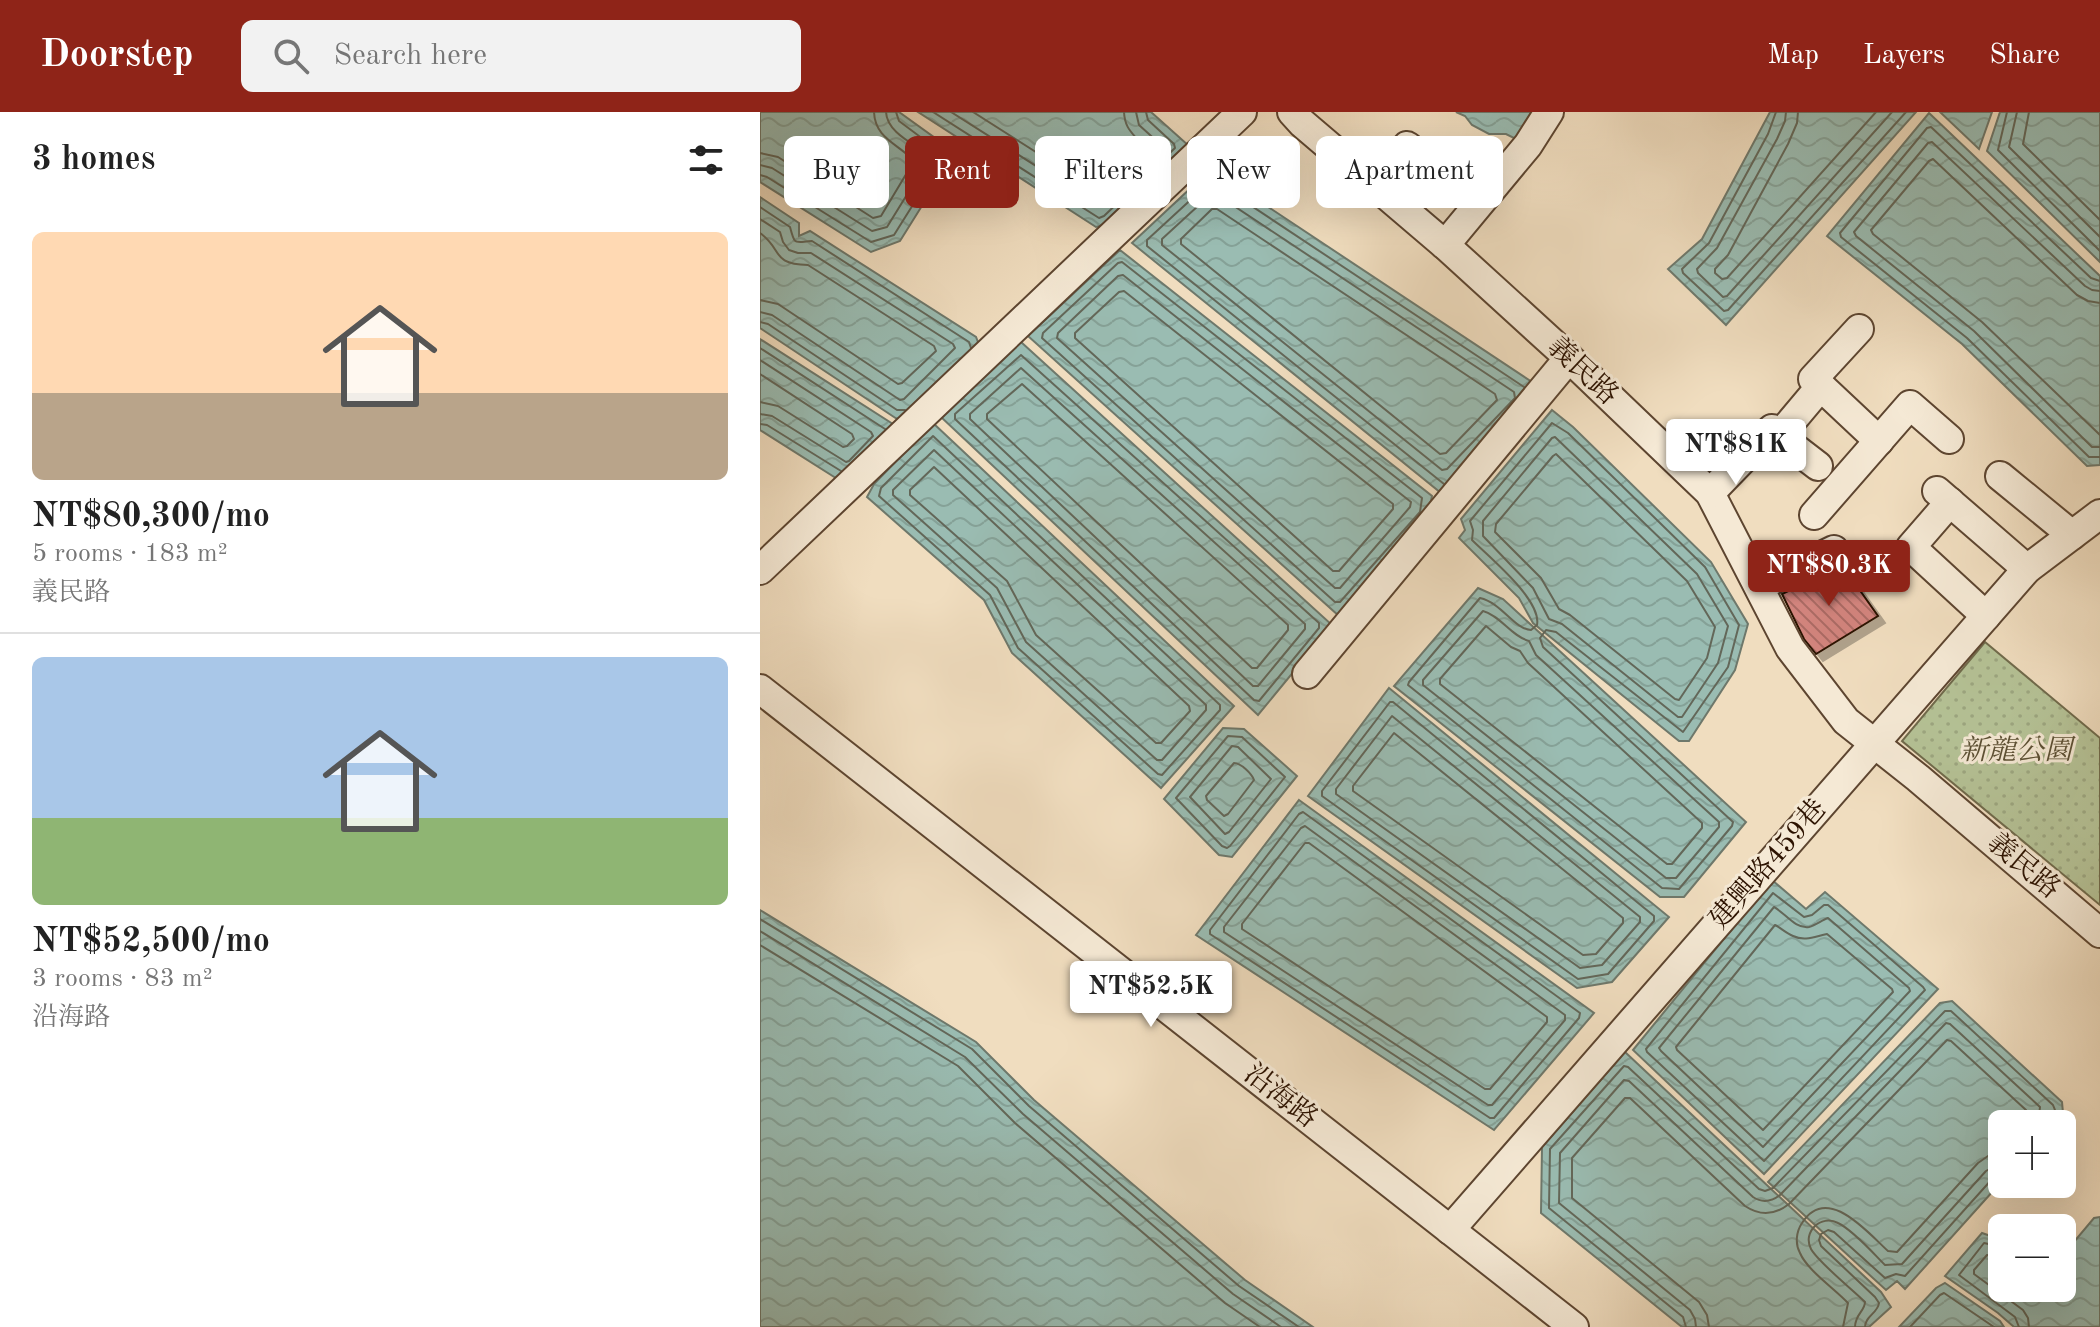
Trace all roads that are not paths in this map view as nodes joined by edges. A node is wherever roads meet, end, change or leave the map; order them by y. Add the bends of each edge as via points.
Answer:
1 (1242, 112) edge
2 (1549, 112) edge
3 (1302, 116) edge
4 (1323, 136) edge
5 (1503, 174) edge
6 (1402, 208) edge
7 (1474, 208) edge
8 (1445, 245) junction
9 (1859, 329) dead end
10 (1569, 358) junction
11 (1821, 386) junction
12 (1779, 436) junction
13 (1949, 439) dead end
14 (1879, 441) junction
15 (1818, 466) dead end
16 (2000, 476) dead end
17 (1710, 493) junction
18 (2100, 514) edge
19 (1814, 515) dead end
20 (2072, 535) junction
21 (1834, 550) dead end
22 (2027, 569) junction
23 (760, 570) edge
24 (1760, 586) junction
25 (1986, 616) junction
26 (1307, 674) dead end
27 (760, 689) edge
28 (1875, 744) junction
29 (2100, 933) edge
30 (1450, 1230) junction
31 (1574, 1327) edge

1 - 23 street
2 - 5 street
3 - 4 street, 義民路
6 - 8 street, 義民路
7 - 8 street
8 - 10 street, 義民路
9 - 11 street via 1813,379
10 - 17 street, 義民路
10 - 26 street
11 - 12 street
11 - 14 street
12 - 15 street
12 - 17 street via 1772,429
13 - 14 street via 1910,405
14 - 19 street
16 - 20 street
17 - 24 street, 義民路
18 - 20 street, 建興路459巷
20 - 22 street, 建興路459巷
21 - 24 street
22 - 25 street, 建興路459巷
22 - 25 street via 1942,496 1911,547
24 - 28 street, 義民路 via 1790,648 1846,721
25 - 28 street, 建興路459巷
27 - 30 street, 沿海路
28 - 29 street, 義民路
28 - 30 street, 建興路459巷
30 - 31 street, 沿海路

